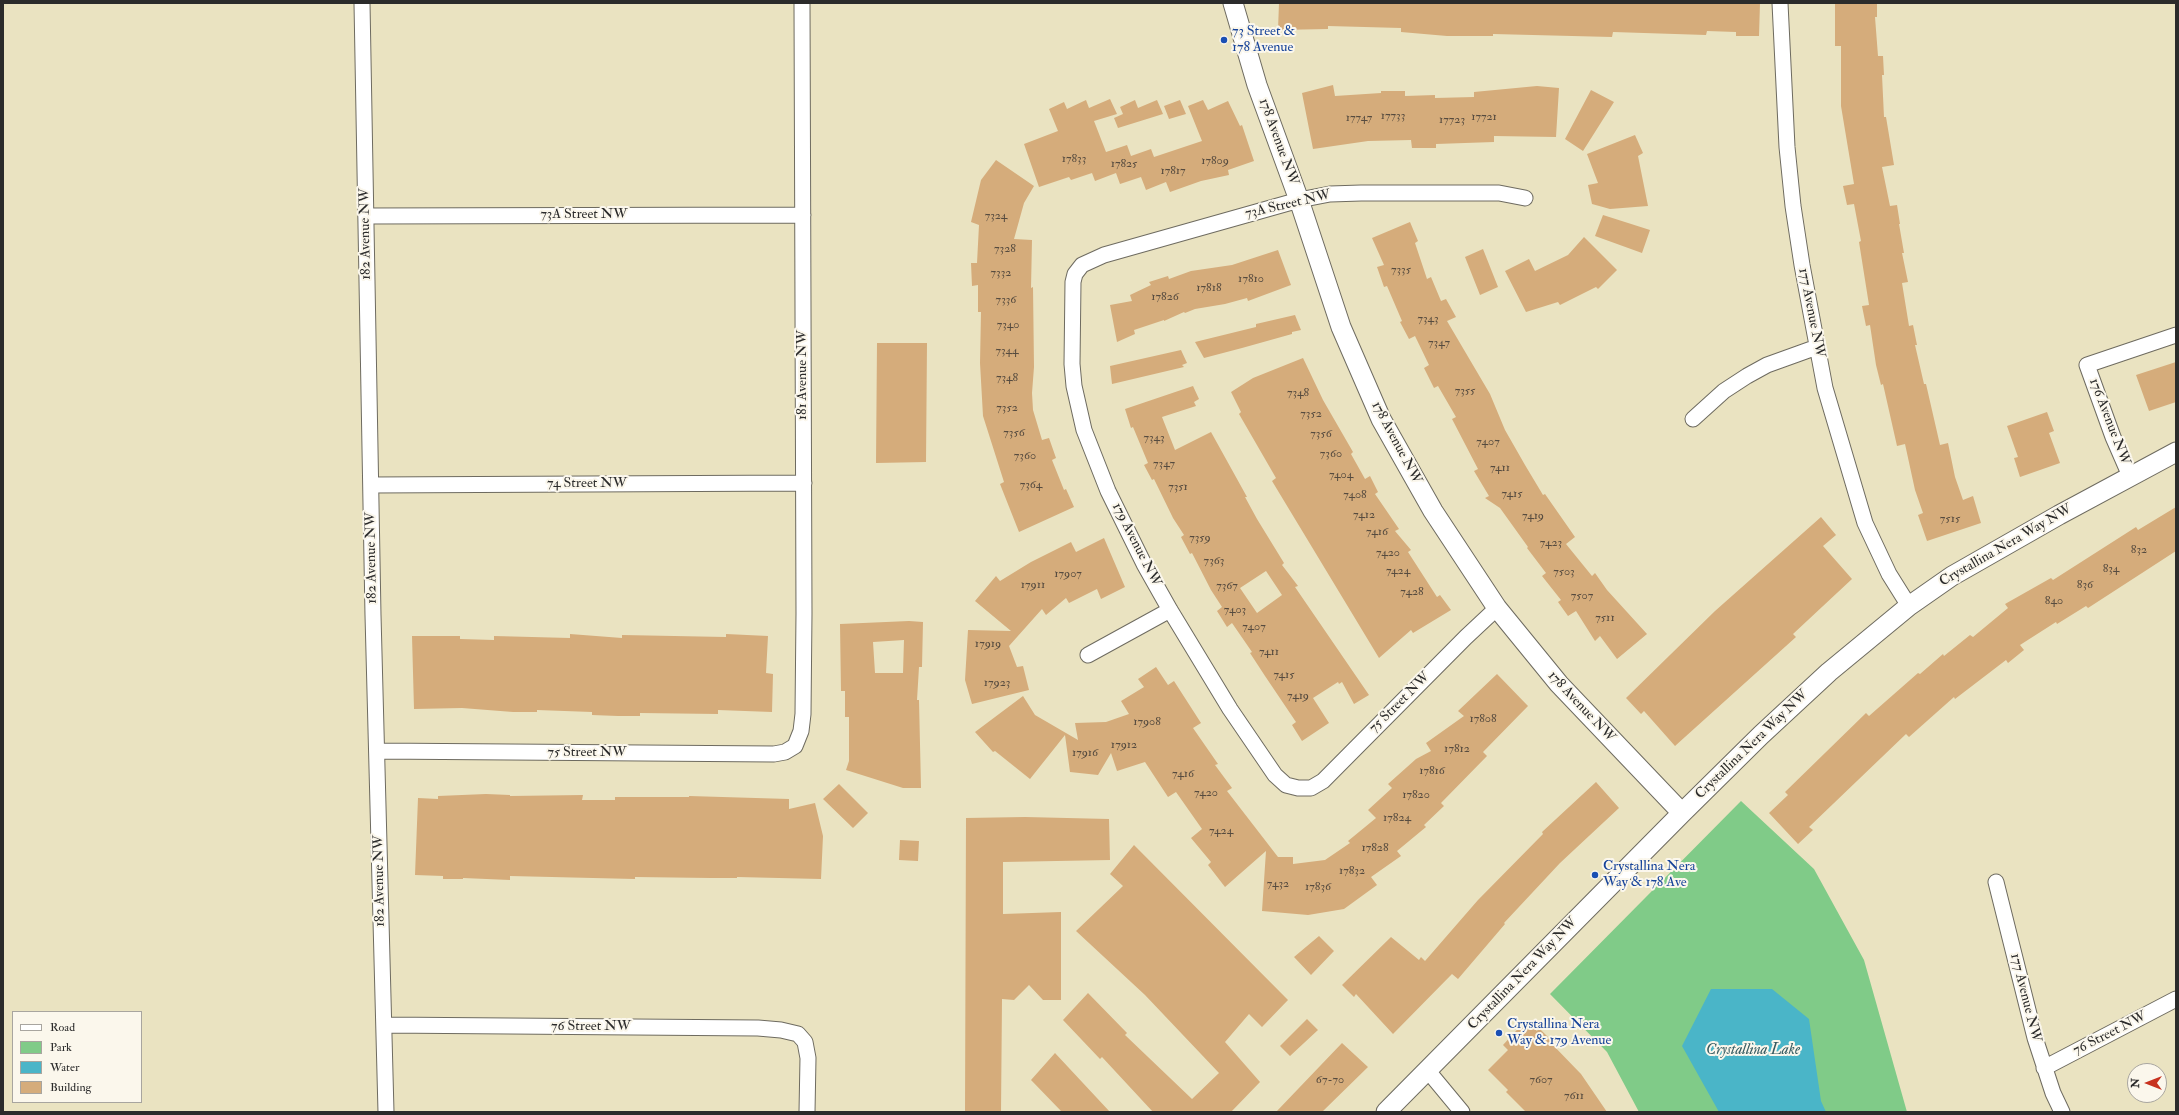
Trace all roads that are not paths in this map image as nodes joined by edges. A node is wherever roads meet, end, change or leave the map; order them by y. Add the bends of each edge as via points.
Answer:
1 (362, 3) edge
2 (802, 3) edge
3 (1233, 3) edge
4 (1780, 3) edge
5 (1525, 198) dead end
6 (1299, 200) junction
7 (802, 215) junction
8 (366, 216) junction
9 (1082, 264) joint
10 (2176, 335) edge
11 (1817, 347) junction
12 (1693, 419) dead end
13 (2176, 452) edge
14 (2130, 476) junction
15 (804, 483) junction
16 (370, 485) junction
17 (1909, 606) junction
18 (1497, 608) junction
19 (1170, 610) junction
20 (1088, 655) dead end
21 (795, 746) joint
22 (377, 751) junction
23 (1298, 788) joint
24 (1682, 812) junction
25 (1996, 882) dead end
26 (2176, 1000) edge
27 (384, 1026) junction
28 (2044, 1068) junction
29 (1428, 1071) junction
30 (386, 1112) edge
31 (807, 1112) edge
32 (1386, 1112) edge
33 (1462, 1112) edge
34 (2062, 1112) edge

1 - 8 street, 182 Avenue NW
2 - 7 street, 181 Avenue NW
3 - 6 street, 178 Avenue NW via 1257,85
4 - 11 street, 177 Avenue NW via 1787,147 1793,206
5 - 6 street, 73A Street NW via 1499,193 1361,193 1330,194
6 - 9 street, 73A Street NW via 1104,255
6 - 18 street, 178 Avenue NW via 1341,327 1381,419 1433,511
7 - 8 street, 73A Street NW
7 - 15 street, 181 Avenue NW
8 - 16 street, 182 Avenue NW
9 - 19 street, 179 Avenue NW via 1073,282 1072,364 1084,430 1108,491
10 - 14 street, 176 Avenue NW via 2087,365
11 - 12 street via 1767,365 1747,376 1724,391
11 - 17 street, 177 Avenue NW via 1825,388 1865,523 1879,556
13 - 14 street, Crystallina Nera Way NW
14 - 17 street, Crystallina Nera Way NW via 1952,576
15 - 16 street, 74 Street NW
15 - 21 street, 181 Avenue NW via 803,714
16 - 22 street, 182 Avenue NW
17 - 24 street, Crystallina Nera Way NW via 1829,672
18 - 23 street, 75 Street NW via 1323,781 1311,788
18 - 24 street, 178 Avenue NW via 1559,684
19 - 20 street
19 - 23 street, 179 Avenue NW via 1265,761 1286,785
21 - 22 street, 75 Street NW via 786,752 774,754
22 - 27 street, 182 Avenue NW
24 - 29 street, Crystallina Nera Way NW
25 - 28 street, 177 Avenue NW
26 - 28 street, 76 Street NW
27 - 30 street, 182 Avenue NW
27 - 31 street, 76 Street NW via 758,1028 798,1034 805,1042 808,1058
28 - 34 street, 177 Avenue NW
29 - 32 street, Crystallina Nera Way NW
29 - 33 street

